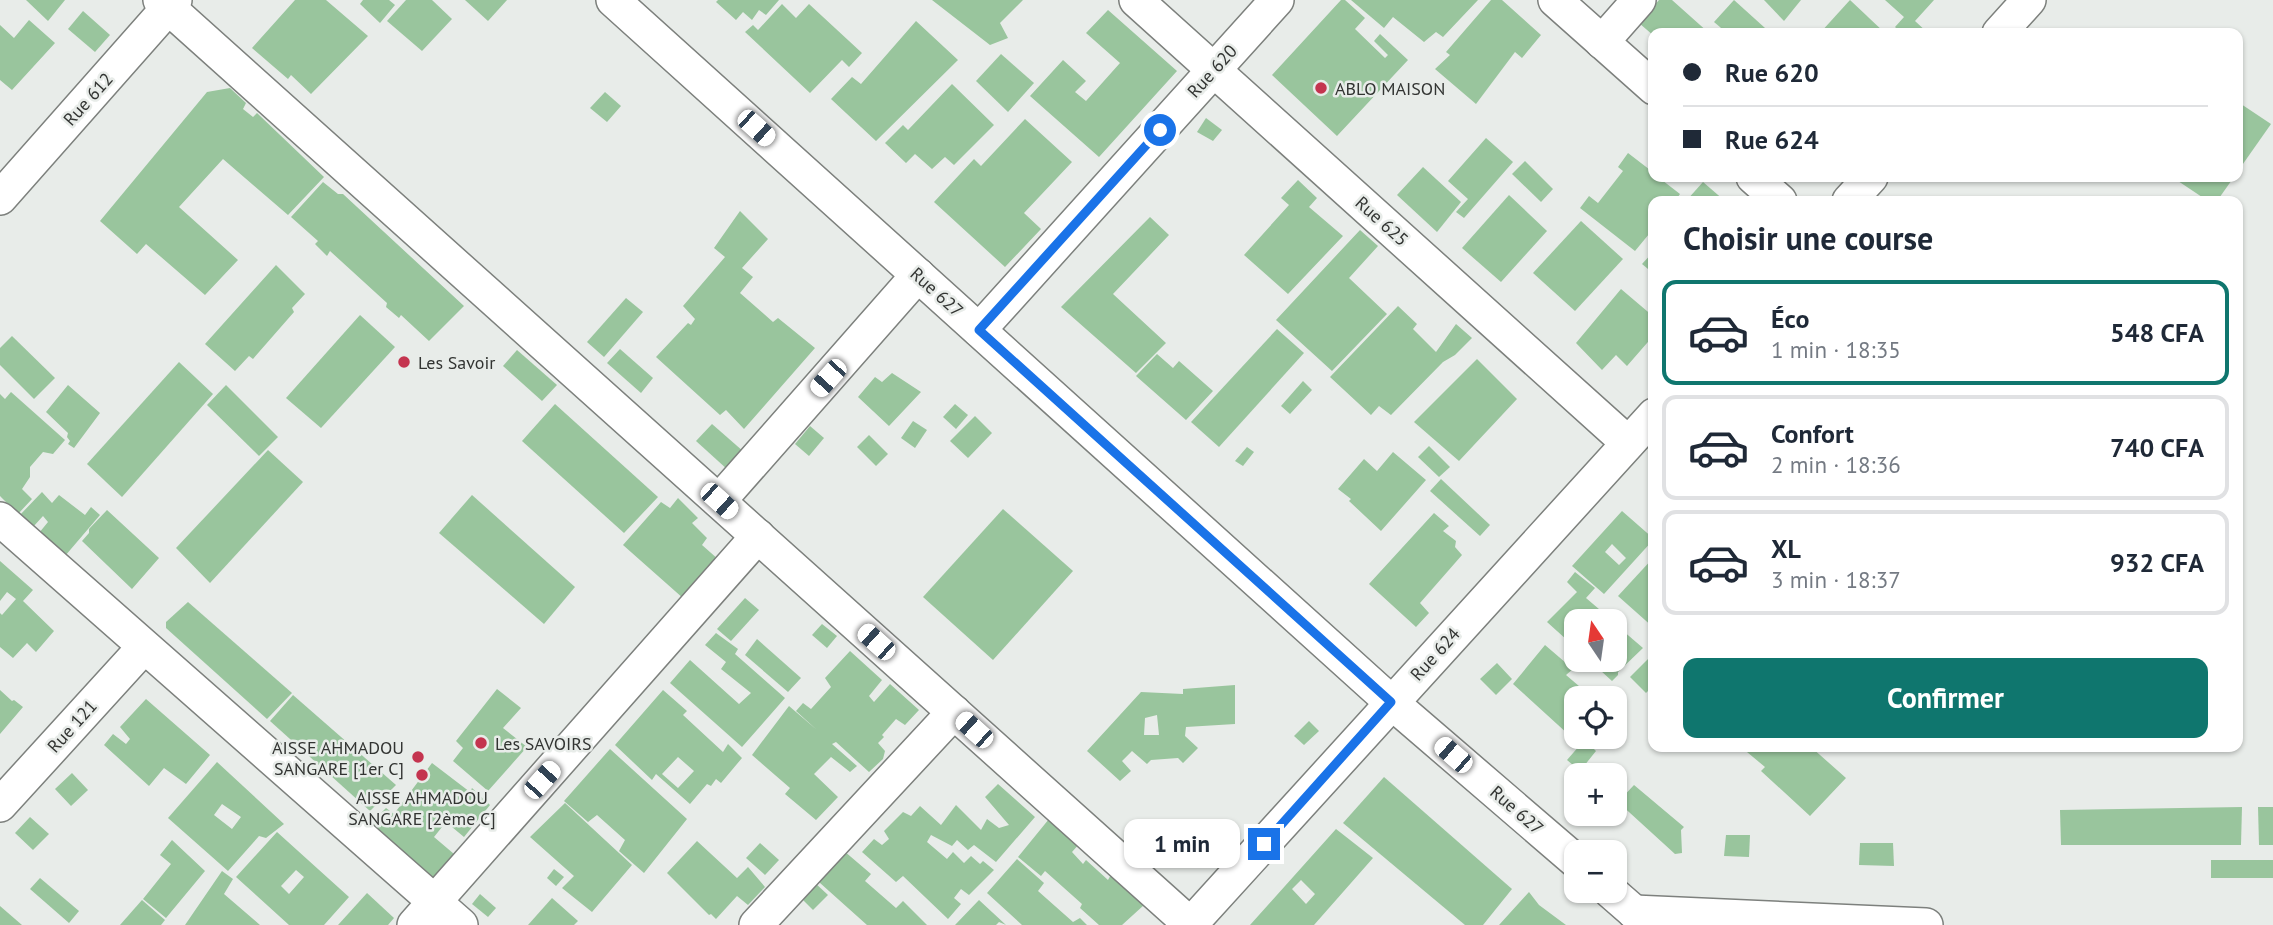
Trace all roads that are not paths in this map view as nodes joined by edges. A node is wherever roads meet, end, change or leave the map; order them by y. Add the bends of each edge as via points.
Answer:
1 (613, 0) edge
2 (1136, 0) edge
3 (1277, 0) edge
4 (1555, 0) edge
5 (1639, 0) edge
6 (2029, 0) edge
7 (168, 3) edge
8 (2004, 28) edge
9 (1602, 42) junction
10 (1214, 70) junction
11 (1648, 83) edge
12 (1759, 182) edge
13 (1866, 182) edge
14 (1774, 196) edge
15 (1854, 196) edge
16 (0, 198) edge
17 (918, 275) junction
18 (979, 330) junction
19 (1648, 421) edge
20 (1628, 443) junction
21 (719, 501) junction
22 (0, 519) edge
23 (758, 536) junction
24 (144, 647) junction
25 (1391, 702) junction
26 (954, 712) junction
27 (0, 805) edge
28 (1564, 851) edge
29 (1631, 909) edge
30 (424, 913) edge
31 (461, 925) edge
32 (756, 925) edge
33 (1191, 925) edge
34 (1926, 925) edge

1 - 17 street, Rue 627
2 - 10 street, Rue 625
3 - 10 street, Rue 620
4 - 9 street
5 - 9 street
6 - 8 street
7 - 16 street, Rue 612
7 - 21 street
9 - 11 street
10 - 18 street, Rue 620
10 - 20 street, Rue 625
12 - 14 street
13 - 15 street
17 - 18 street, Rue 627
17 - 21 street
18 - 25 street, Rue 627
19 - 20 street, Rue 624
20 - 25 street, Rue 624
21 - 23 street
22 - 24 street
23 - 26 street
23 - 30 street
24 - 27 street, Rue 121
24 - 30 street
25 - 28 street, Rue 627
25 - 33 street, Rue 624
26 - 32 street
26 - 33 street
29 - 34 street
30 - 31 street

